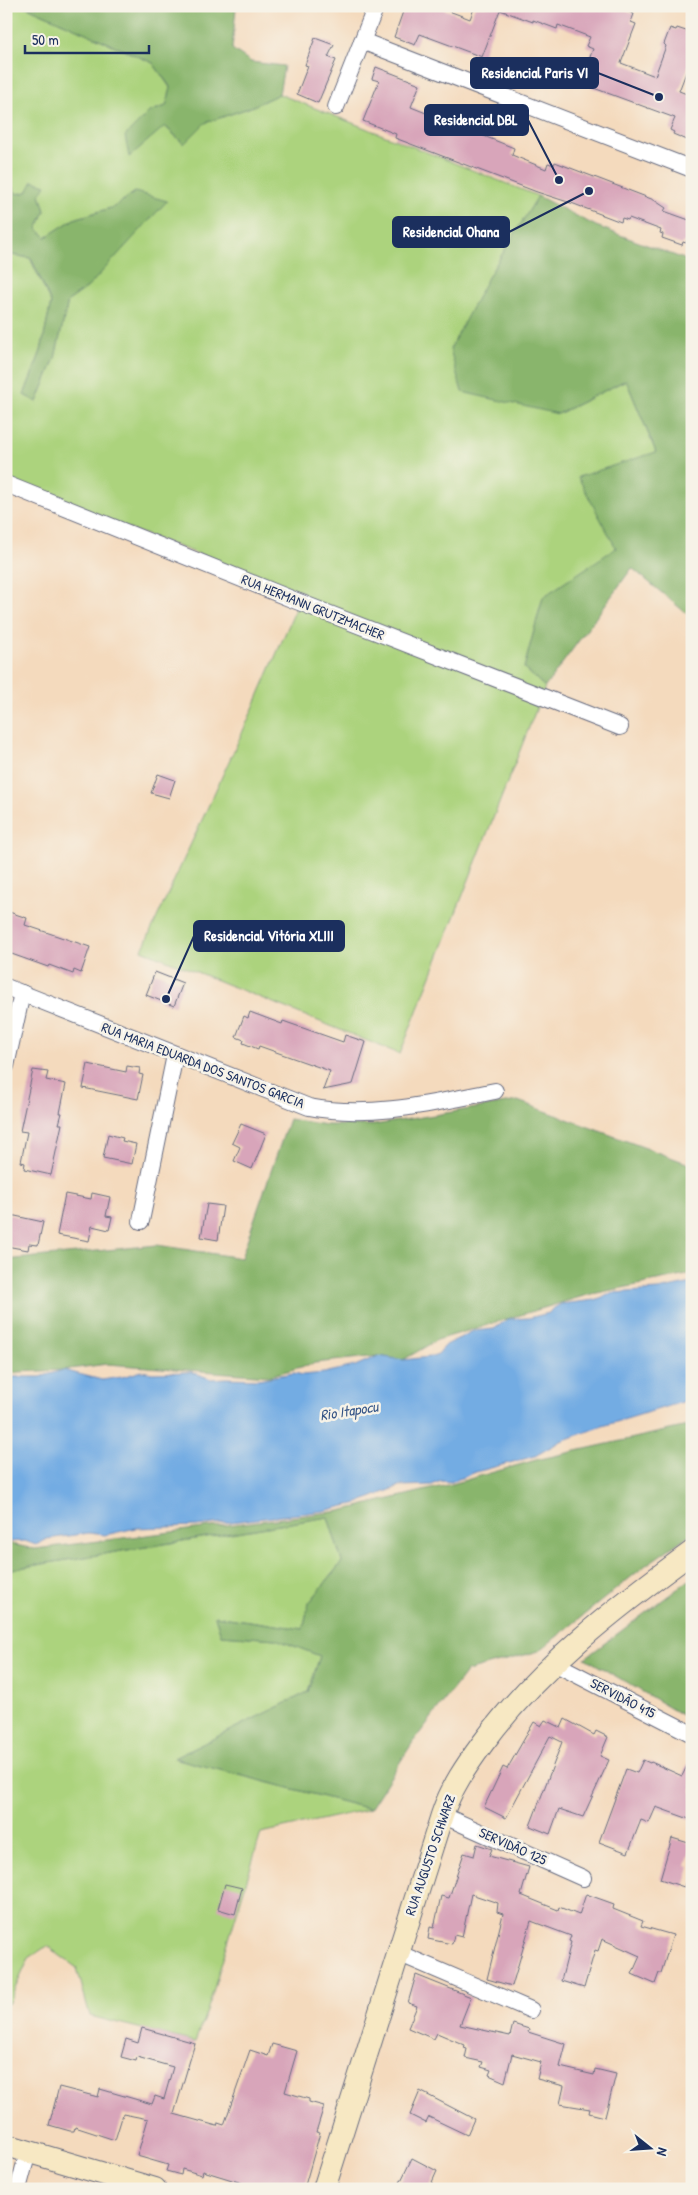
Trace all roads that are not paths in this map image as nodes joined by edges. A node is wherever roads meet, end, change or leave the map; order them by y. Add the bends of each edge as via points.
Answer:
1 (376, 6) edge
2 (362, 41) junction
3 (336, 107) dead end
4 (692, 169) edge
5 (6, 484) edge
6 (620, 727) dead end
7 (6, 987) edge
8 (22, 993) junction
9 (175, 1055) junction
10 (6, 1066) edge
11 (495, 1091) dead end
12 (140, 1221) dead end
13 (692, 1552) edge
14 (554, 1663) junction
15 (692, 1734) edge
16 (443, 1811) junction
17 (580, 1872) dead end
18 (398, 1954) junction
19 (531, 2010) dead end
20 (6, 2145) edge
21 (28, 2152) junction
22 (151, 2188) edge
23 (18, 2189) edge
24 (324, 2189) edge

1 - 2 street
2 - 3 street
2 - 4 street
5 - 6 street, RUA HERMANN GRUTZMACHER
7 - 8 street, RUA MARIA EDUARDA DOS SANTOS GARCIA
8 - 9 street, RUA MARIA EDUARDA DOS SANTOS GARCIA
8 - 10 street
9 - 11 street, RUA MARIA EDUARDA DOS SANTOS GARCIA via 284,1098 334,1112 372,1112
9 - 12 street
13 - 14 main road, RUA AUGUSTO SCHWARZ via 620,1605
14 - 15 street, SERVIDÃO 415
14 - 16 main road, RUA AUGUSTO SCHWARZ via 512,1706 487,1738 459,1778
16 - 17 street, SERVIDÃO 125
16 - 18 main road, RUA AUGUSTO SCHWARZ
18 - 19 street
18 - 24 main road, RUA AUGUSTO SCHWARZ
20 - 21 main road
21 - 22 main road
21 - 23 street

